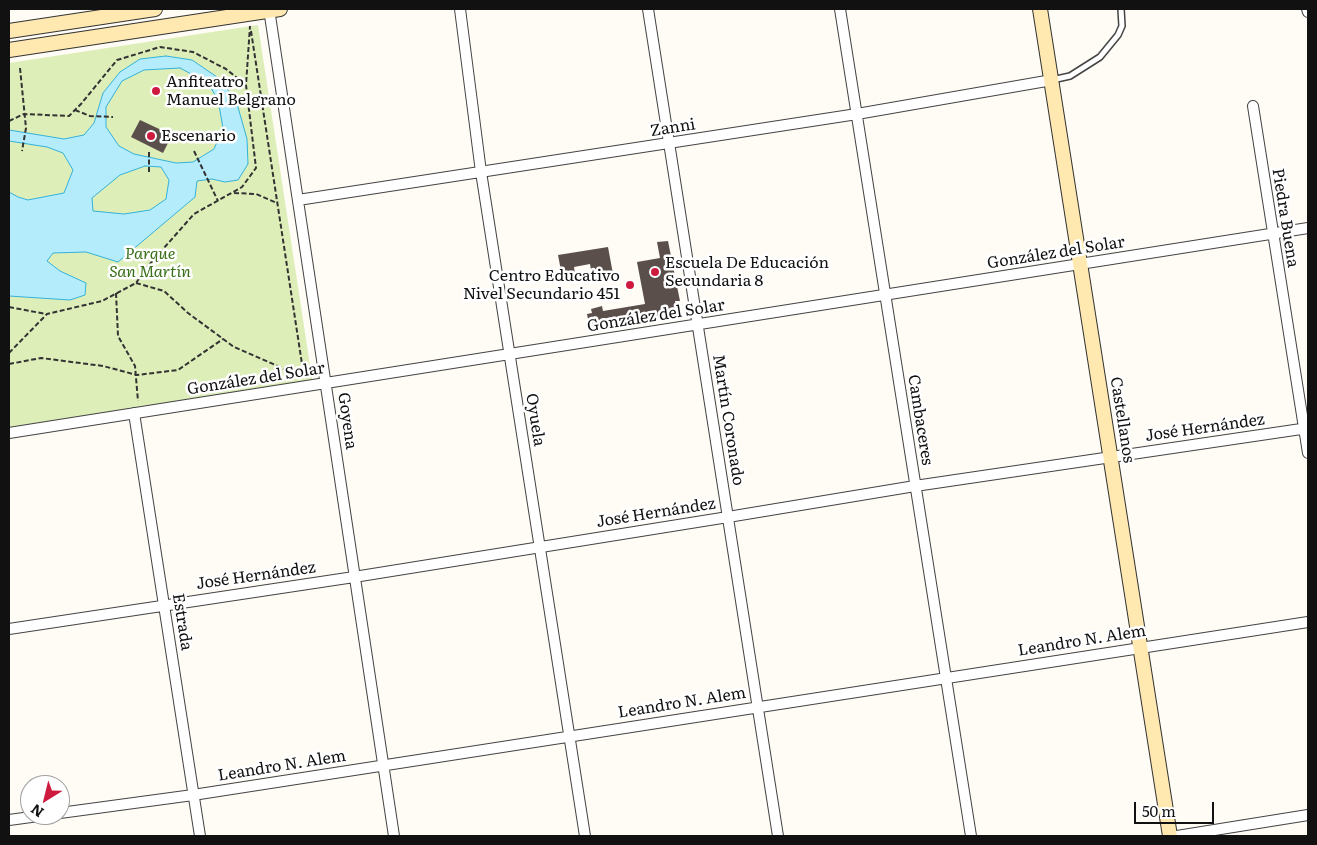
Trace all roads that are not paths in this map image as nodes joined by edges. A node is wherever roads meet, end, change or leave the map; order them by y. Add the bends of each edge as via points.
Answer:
1 (155, 9) edge
2 (272, 9) edge
3 (460, 9) edge
4 (648, 9) edge
5 (840, 9) edge
6 (1040, 9) edge
7 (1122, 9) edge
8 (9, 31) edge
9 (9, 50) edge
10 (1052, 80) junction
11 (1253, 106) dead end
12 (857, 114) junction
13 (670, 143) junction
14 (481, 172) junction
15 (298, 200) junction
16 (1308, 228) edge
17 (1272, 234) junction
18 (1080, 264) junction
19 (886, 295) junction
20 (698, 324) junction
21 (510, 354) junction
22 (326, 383) junction
23 (134, 413) junction
24 (1307, 429) edge
25 (9, 433) edge
26 (1308, 453) edge
27 (1110, 458) junction
28 (915, 486) junction
29 (728, 517) junction
30 (540, 546) junction
31 (354, 577) junction
32 (164, 604) junction
33 (1308, 622) edge
34 (9, 629) edge
35 (1140, 647) junction
36 (946, 677) junction
37 (758, 706) junction
38 (570, 736) junction
39 (383, 764) junction
40 (193, 795) junction
41 (70, 812) edge
42 (1308, 815) edge
43 (200, 836) edge
44 (394, 836) edge
45 (586, 836) edge
46 (778, 836) edge
47 (971, 836) edge
48 (1170, 836) edge
49 (1176, 836) edge

1 - 8 street
2 - 9 street
2 - 15 street, Goyena
3 - 14 street, Oyuela
4 - 13 street, Martín Coronado
5 - 12 street, Cambaceres
6 - 10 street, Castellanos
7 - 10 lane via 1122,26 1118,35 1100,57 1070,76
10 - 12 street, Zanni
10 - 18 street, Castellanos
11 - 17 street, Piedra Buena
12 - 13 street, Zanni
12 - 19 street, Cambaceres
13 - 14 street, Zanni
13 - 20 street, Martín Coronado
14 - 15 street, Zanni
14 - 21 street, Oyuela
15 - 22 street, Goyena
16 - 17 street, González del Solar
17 - 18 street, González del Solar
17 - 24 street, Piedra Buena
18 - 19 street, González del Solar
18 - 27 street, Castellanos
19 - 20 street, González del Solar
19 - 28 street, Cambaceres
20 - 21 street, González del Solar
20 - 29 street, Martín Coronado
21 - 22 street, González del Solar
21 - 30 street, Oyuela
22 - 23 street, González del Solar
22 - 31 street, Goyena
23 - 25 street, González del Solar
23 - 32 street, Estrada
24 - 26 street, Piedra Buena
24 - 27 street, José Hernández
27 - 28 street, José Hernández
27 - 35 street, Castellanos
28 - 29 street, José Hernández
28 - 36 street, Cambaceres
29 - 30 street, José Hernández
29 - 37 street, Martín Coronado
30 - 31 street, José Hernández
30 - 38 street, Oyuela
31 - 32 street, José Hernández
31 - 39 street, Goyena
32 - 34 street, José Hernández
32 - 40 street, Estrada
33 - 35 street, Leandro N. Alem
35 - 36 street, Leandro N. Alem
35 - 48 street, Castellanos
36 - 37 street, Leandro N. Alem
36 - 47 street, Cambaceres
37 - 38 street, Leandro N. Alem
37 - 46 street, Martín Coronado
38 - 39 street, Leandro N. Alem
38 - 45 street, Oyuela
39 - 40 street, Leandro N. Alem
39 - 44 street, Goyena
40 - 41 street, Leandro N. Alem
40 - 43 street, Estrada
42 - 49 street

